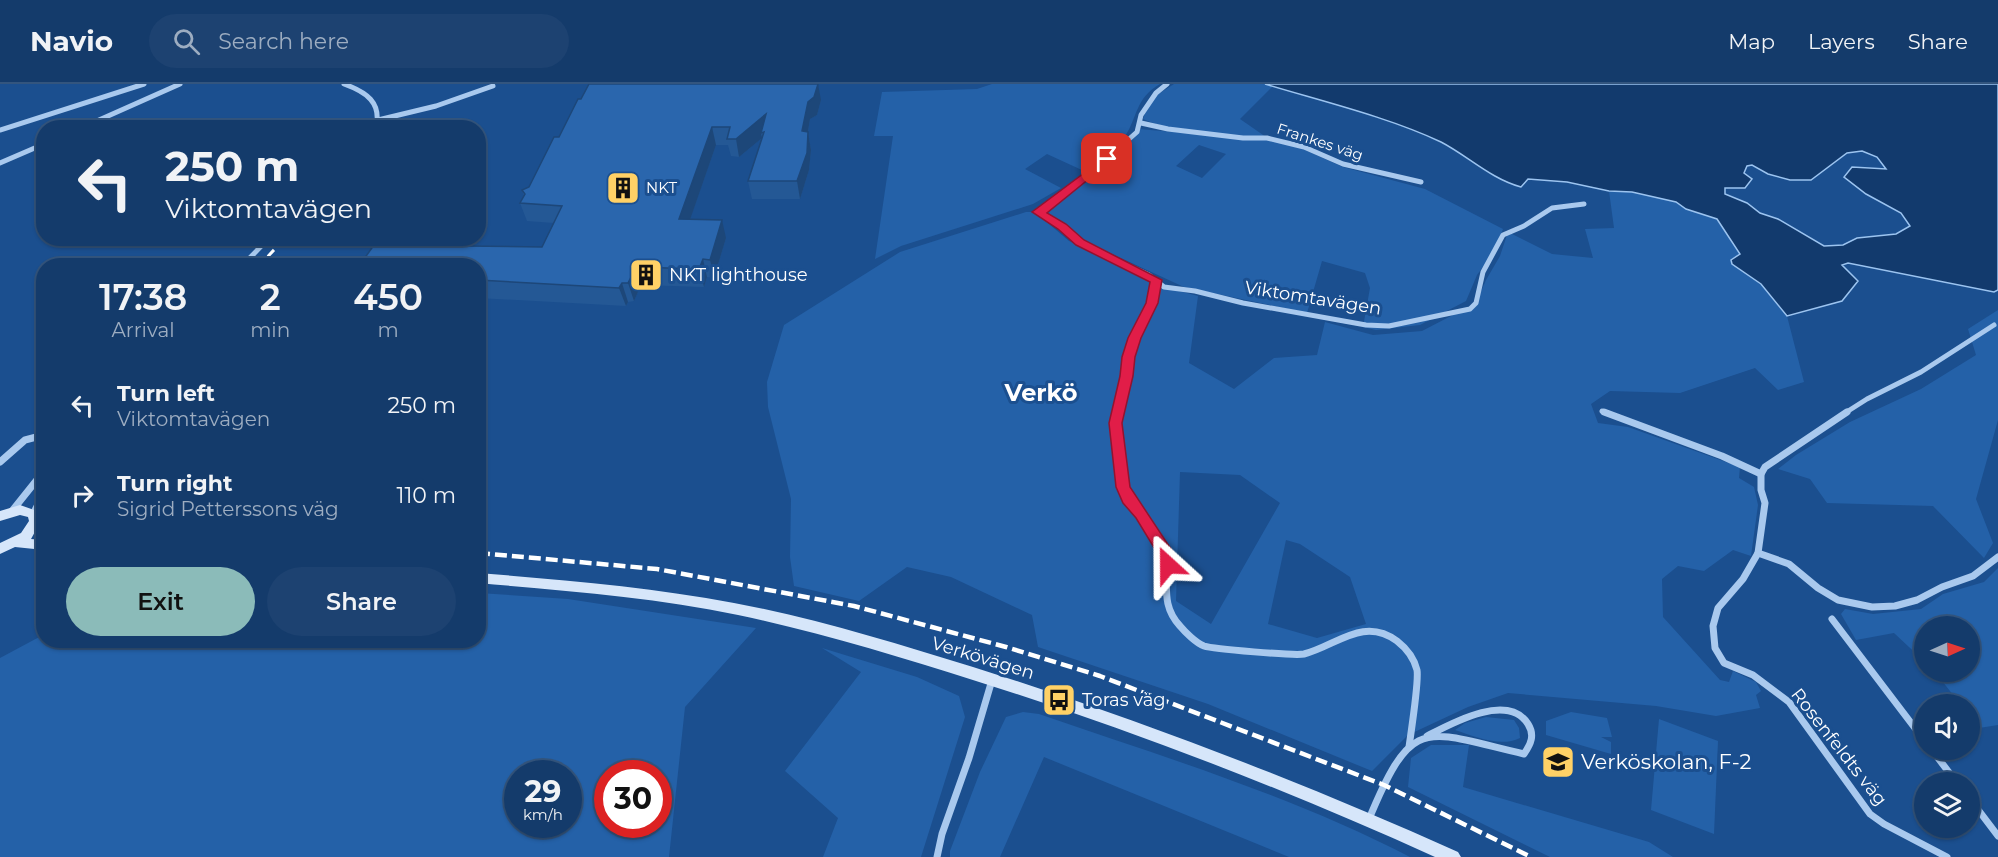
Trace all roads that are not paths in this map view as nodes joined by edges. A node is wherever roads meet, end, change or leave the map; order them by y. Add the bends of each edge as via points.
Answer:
1 (144, 84) edge
2 (180, 84) edge
3 (344, 84) edge
4 (1167, 84) edge
5 (493, 87) dead end
6 (99, 120) edge
7 (378, 120) joint
8 (1141, 123) junction
9 (0, 130) edge
10 (36, 147) edge
11 (0, 163) edge
12 (1420, 182) dead end
13 (1584, 204) dead end
14 (261, 246) edge
15 (250, 258) edge
16 (1156, 280) junction
17 (1994, 325) dead end
18 (1602, 411) dead end
19 (36, 436) edge
20 (0, 462) edge
21 (1761, 474) junction
22 (36, 480) edge
23 (6, 514) edge
24 (36, 521) edge
25 (36, 523) edge
26 (36, 546) edge
27 (6, 548) edge
28 (1758, 553) junction
29 (1998, 557) edge
30 (486, 579) edge
31 (1832, 619) dead end
32 (993, 680) junction
33 (1914, 727) edge
34 (1426, 736) junction
35 (1409, 747) junction
36 (1940, 760) edge
37 (1949, 772) edge
38 (1980, 812) edge
39 (1369, 819) junction
40 (1998, 836) edge
41 (1945, 856) edge
42 (937, 857) edge
43 (1453, 857) edge

1 - 9 street
2 - 6 street
3 - 7 street via 371,97 379,108
4 - 8 street via 1141,115
5 - 7 street
8 - 12 street, Frankes väg via 1267,138 1304,147 1343,164
8 - 16 street, Viktomtavägen via 1122,147 1038,212 1080,243
10 - 11 street
13 - 16 street, Viktomtavägen via 1552,208 1503,235 1483,272 1476,303 1470,309 1407,323 1366,325 1164,287
14 - 15 street
16 - 35 street via 1152,303 1128,357 1115,423 1123,487 1165,552 1168,611 1204,646 1289,655 1304,654 1344,636 1385,632 1407,648 1417,671
17 - 21 street via 1921,372 1867,399 1776,458
18 - 21 street
19 - 20 street via 20,442
21 - 28 street via 1765,503
22 - 23 street
23 - 24 main road via 24,510
25 - 27 main road via 28,534
26 - 27 main road
28 - 29 street via 1791,563 1828,595 1868,607 1900,605 1918,599 1976,574
28 - 41 street, Rosenfeldts väg via 1743,579 1718,608 1713,626 1715,648 1724,663 1753,675 1789,702 1869,814
30 - 32 main road, Verkövägen via 669,598 772,616
31 - 33 street
32 - 39 main road, Verkövägen via 1196,748
32 - 42 street
34 - 34 street via 1452,737 1524,754 1532,737 1522,716 1505,710 1464,718
34 - 35 street
35 - 39 street via 1394,765
36 - 37 street
38 - 40 street
39 - 43 main road, Verkövägen

